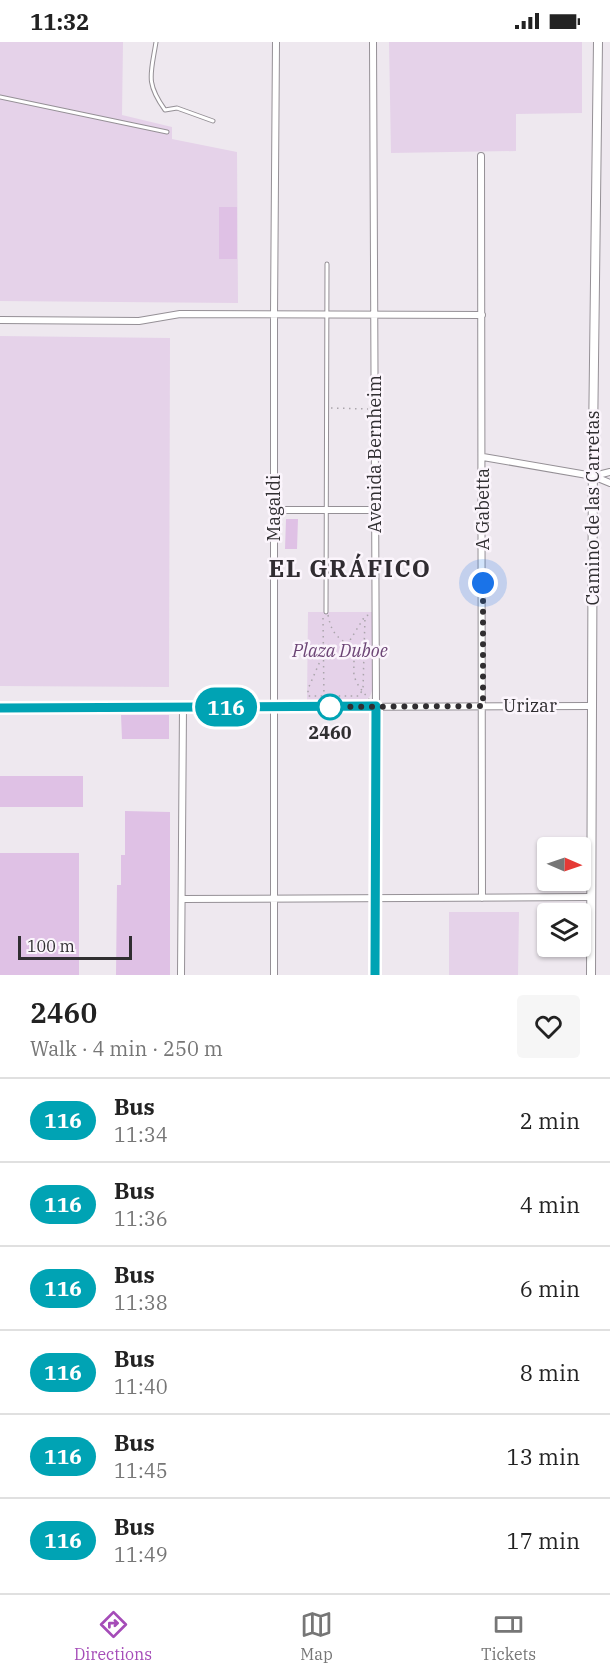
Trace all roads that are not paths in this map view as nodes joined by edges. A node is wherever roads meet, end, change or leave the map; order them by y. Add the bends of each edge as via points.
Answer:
1 (156, 42) edge
2 (276, 42) edge
3 (373, 42) edge
4 (598, 42) edge
5 (0, 97) edge
6 (213, 121) dead end
7 (167, 132) dead end
8 (481, 156) dead end
9 (327, 264) dead end
10 (274, 314) junction
11 (327, 315) junction
12 (374, 315) junction
13 (482, 315) junction
14 (0, 320) edge
15 (483, 457) junction
16 (610, 472) edge
17 (593, 476) junction
18 (610, 483) edge
19 (274, 510) junction
20 (327, 510) junction
21 (375, 510) junction
22 (326, 612) road end
23 (376, 706) junction
24 (483, 706) junction
25 (592, 706) junction
26 (183, 707) junction
27 (274, 707) junction
28 (0, 708) edge
29 (592, 897) junction
30 (274, 898) junction
31 (376, 898) junction
32 (482, 898) junction
33 (182, 899) junction
34 (181, 975) edge
35 (274, 975) edge
36 (375, 975) edge
37 (591, 975) edge

1 - 6 lane via 150,80 165,110 177,108
2 - 10 street, Magaldi
3 - 12 street, Avenida Bernheim
4 - 17 street, Camino de las Carretas
5 - 7 lane
8 - 13 street, A Gabetta
9 - 11 lane
10 - 11 street
10 - 14 street via 180,314 139,321
10 - 19 street, Magaldi
11 - 12 street
11 - 20 lane
12 - 13 street
12 - 21 street, Avenida Bernheim
13 - 15 street, A Gabetta
15 - 17 street
15 - 24 street, A Gabetta
16 - 17 street
17 - 18 street
17 - 25 street, Camino de las Carretas
19 - 20 street
19 - 27 street, Magaldi
20 - 21 street
20 - 22 lane
21 - 23 street, Avenida Bernheim
23 - 24 street, Urizar
23 - 27 street, Urizar
23 - 31 street, Avenida Bernheim
24 - 25 street, Urizar
24 - 32 street, A Gabetta
25 - 29 street, Camino de las Carretas
26 - 27 street, Urizar
26 - 28 street, Urizar
26 - 33 street
27 - 30 street, Magaldi
29 - 32 street
29 - 37 street, Camino de las Carretas
30 - 31 street
30 - 33 street
30 - 35 street, Magaldi
31 - 32 street
31 - 36 street, Avenida Bernheim
33 - 34 street

